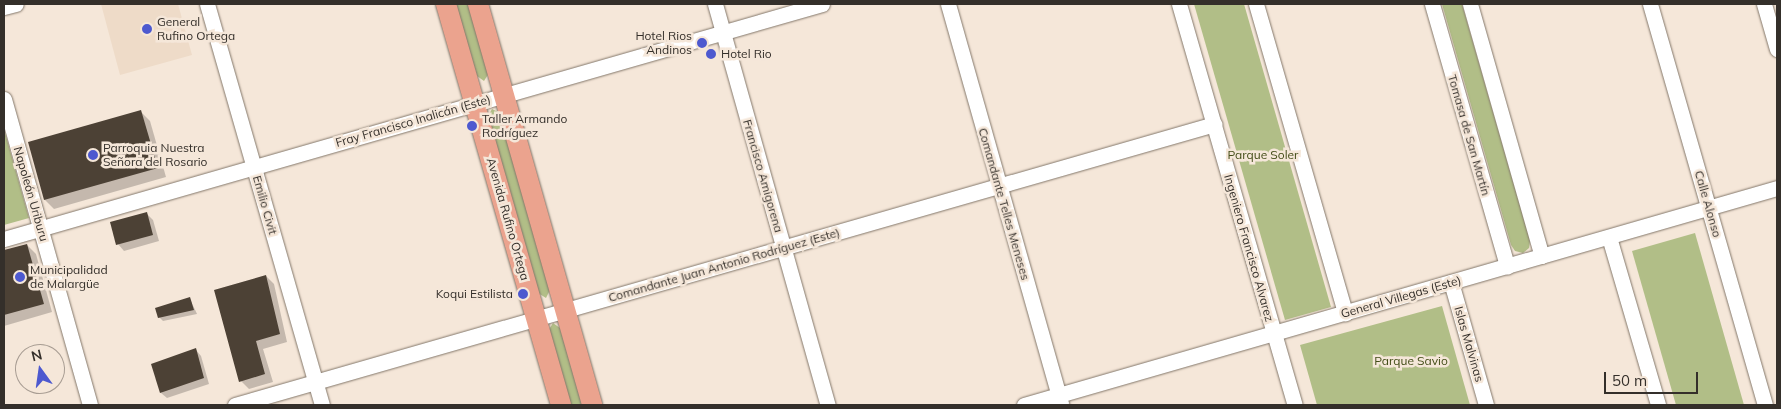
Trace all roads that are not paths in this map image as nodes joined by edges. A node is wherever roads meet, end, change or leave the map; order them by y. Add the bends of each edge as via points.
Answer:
1 (16, 4) edge
2 (207, 4) edge
3 (446, 4) edge
4 (478, 4) edge
5 (715, 4) edge
6 (822, 4) edge
7 (948, 4) edge
8 (1179, 4) edge
9 (1256, 4) edge
10 (1432, 4) edge
11 (1470, 4) edge
12 (1764, 4) edge
13 (1655, 5) edge
14 (4, 7) edge
15 (723, 32) junction
16 (1777, 49) edge
17 (504, 95) junction
18 (4, 99) edge
19 (475, 104) junction
20 (1214, 124) junction
21 (254, 167) junction
22 (999, 186) junction
23 (1777, 188) edge
24 (1709, 208) junction
25 (40, 229) junction
26 (1609, 236) junction
27 (4, 239) edge
28 (784, 248) junction
29 (1542, 256) junction
30 (1507, 266) junction
31 (1451, 282) junction
32 (565, 310) junction
33 (1345, 313) junction
34 (536, 319) junction
35 (1274, 333) junction
36 (315, 382) junction
37 (1060, 400) edge
38 (90, 405) edge
39 (235, 405) edge
40 (322, 405) edge
41 (561, 405) edge
42 (592, 405) edge
43 (828, 405) edge
44 (1024, 405) edge
45 (1294, 405) edge
46 (1486, 405) edge
47 (1658, 405) edge
48 (1765, 405) edge

1 - 14 street
2 - 21 street, Emilio Civit
3 - 19 main road, Avenida Rufino Ortega
4 - 17 main road
5 - 15 street, Francisco Amigorena
6 - 15 street, Fray Francisco Inalicán (Este)
7 - 22 street, Comandante Telles Meneses
8 - 20 street, Ingeniero Francisco Alvarez
9 - 33 street
10 - 30 street, Tomasa de San Martín
11 - 29 street
12 - 16 street
13 - 24 street, Calle Alonso
15 - 17 street, Fray Francisco Inalicán (Este)
15 - 28 street, Francisco Amigorena
17 - 19 street, Fray Francisco Inalicán (Este)
17 - 32 main road
18 - 25 street, Napoleón Uriburu
19 - 21 street, Fray Francisco Inalicán (Este)
19 - 34 main road, Avenida Rufino Ortega
20 - 22 street, Comandante Juan Antonio Rodríguez (Este)
20 - 35 street, Ingeniero Francisco Alvarez
21 - 25 street, Fray Francisco Inalicán (Este)
21 - 36 street, Emilio Civit
22 - 28 street, Comandante Juan Antonio Rodríguez (Este)
22 - 37 street, Comandante Telles Meneses
23 - 24 street, General Villegas (Este)
24 - 26 street, General Villegas (Este)
24 - 48 street, Calle Alonso
25 - 27 street, Fray Francisco Inalicán (Este)
25 - 38 street, Napoleón Uriburu
26 - 29 street, General Villegas (Este)
26 - 47 street
28 - 32 street, Comandante Juan Antonio Rodríguez (Este)
28 - 43 street, Francisco Amigorena
29 - 30 street, General Villegas (Este)
30 - 31 street, General Villegas (Este)
31 - 33 street, General Villegas (Este)
31 - 46 street, Islas Malvinas
32 - 34 street, Comandante Juan Antonio Rodríguez (Este)
32 - 42 main road
33 - 35 street, General Villegas (Este)
34 - 36 street, Comandante Juan Antonio Rodríguez (Este)
34 - 41 main road, Avenida Rufino Ortega
35 - 37 street, General Villegas (Este)
35 - 45 street, Ingeniero Francisco Alvarez
36 - 39 street, Comandante Juan Antonio Rodríguez (Este)
36 - 40 street, Emilio Civit
37 - 44 street, General Villegas (Este)

